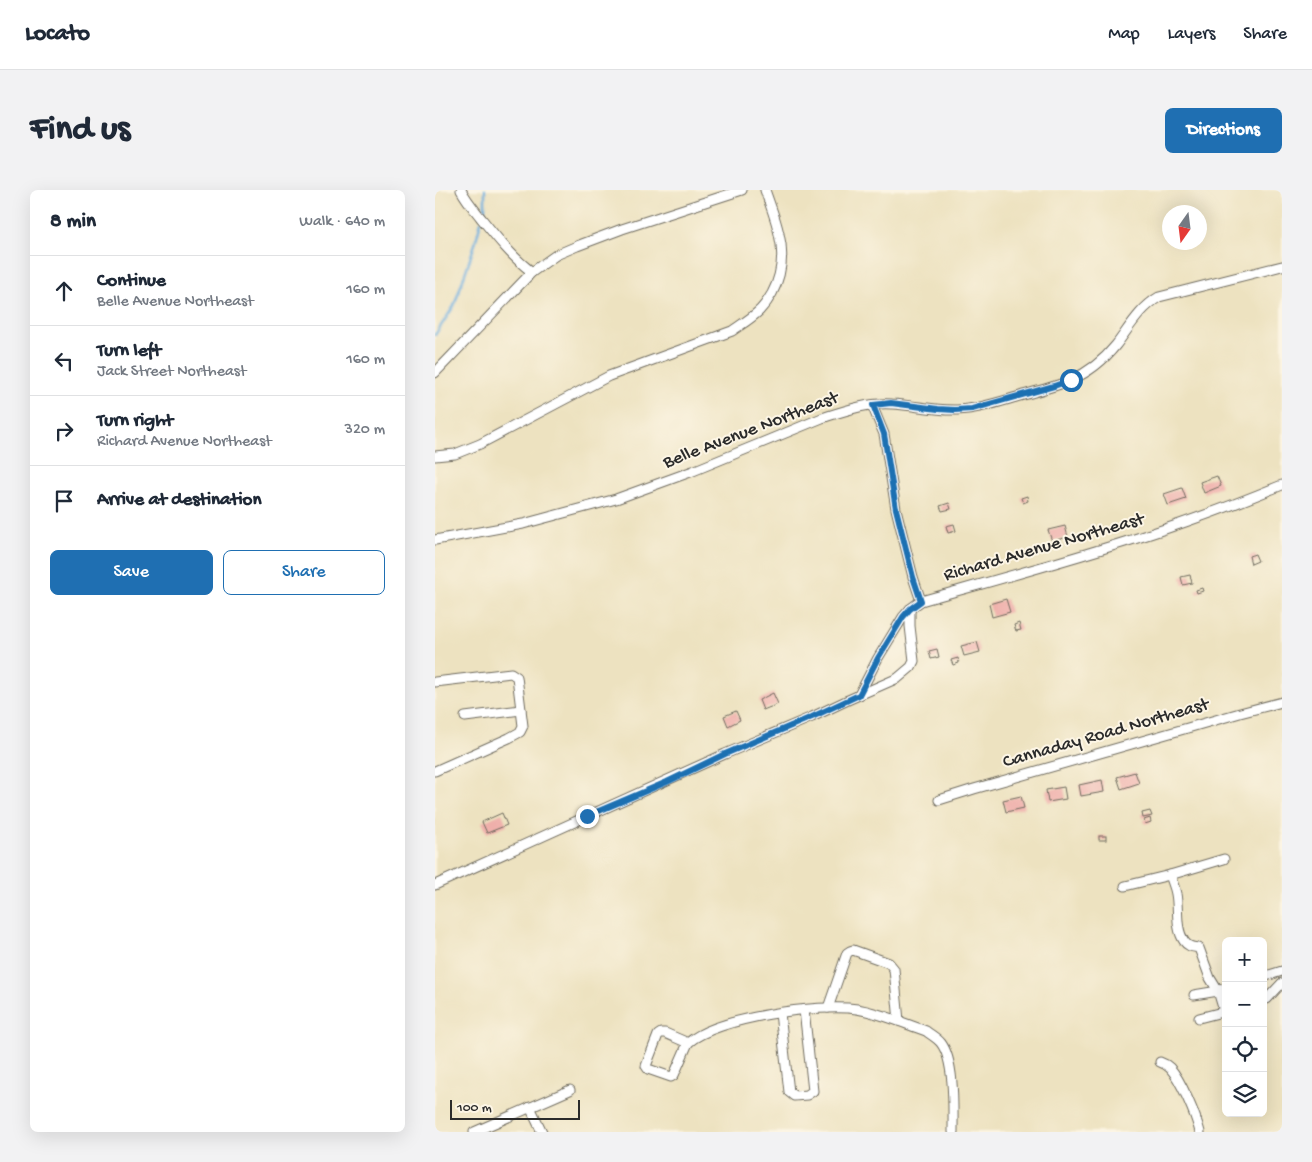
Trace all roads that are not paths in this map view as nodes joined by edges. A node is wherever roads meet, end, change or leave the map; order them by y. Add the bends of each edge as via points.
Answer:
1 (461, 190) edge
2 (741, 190) edge
3 (765, 190) edge
4 (1282, 266) edge
5 (532, 272) junction
6 (435, 373) edge
7 (873, 405) junction
8 (435, 456) edge
9 (1282, 485) edge
10 (435, 540) edge
11 (921, 601) junction
12 (910, 609) junction
13 (435, 682) edge
14 (859, 695) junction
15 (1282, 702) edge
16 (521, 710) junction
17 (465, 717) dead end
18 (435, 771) edge
19 (939, 800) dead end
20 (1224, 859) dead end
21 (1170, 875) junction
22 (435, 885) edge
23 (1125, 886) dead end
24 (1282, 971) edge
25 (1267, 975) edge
26 (1282, 982) edge
27 (1222, 986) edge
28 (1222, 987) edge
29 (1194, 995) dead end
30 (1267, 999) edge
31 (828, 1008) junction
32 (804, 1010) junction
33 (1222, 1012) edge
34 (780, 1013) junction
35 (1199, 1018) dead end
36 (899, 1021) junction
37 (688, 1043) junction
38 (1160, 1062) dead end
39 (570, 1090) dead end
40 (530, 1107) junction
41 (473, 1132) edge
42 (542, 1132) edge
43 (953, 1132) edge
44 (1200, 1132) edge

1 - 5 street via 498,240
2 - 5 street via 577,246 556,255
3 - 8 street via 779,236 781,270 769,299 748,320 732,330 609,376 480,444 455,454
4 - 7 street, Belle Avenue Northeast via 1159,298 1142,310 1101,361 1071,380 1054,386 972,409 938,409 891,403
5 - 6 street
7 - 10 street, Belle Avenue Northeast via 821,418 676,478 616,499 523,524
7 - 11 street via 884,434 896,509
9 - 11 street, Richard Avenue Northeast via 1142,537
11 - 12 street, Richard Avenue Northeast
12 - 14 street, Richard Avenue Northeast via 878,658
12 - 14 street via 914,657 911,667 898,678
13 - 16 street via 511,673 517,677
14 - 22 street
15 - 19 street, Cannaday Road Northeast
16 - 17 street
16 - 18 street via 523,726 519,732
20 - 21 street
21 - 23 street
21 - 27 street via 1176,893 1178,925 1184,941 1199,948 1210,978
24 - 25 street
26 - 30 street
28 - 29 street
31 - 32 street
31 - 36 street via 874,1012
31 - 36 street via 847,953 853,950 893,966
32 - 34 street
32 - 34 street via 813,1091 807,1095 794,1096 789,1092
33 - 35 street
34 - 37 street via 722,1026 700,1034
36 - 43 street via 933,1036 941,1042 949,1058
37 - 37 street via 674,1075 668,1077 648,1069 647,1064 661,1033
38 - 44 street via 1170,1068 1178,1080
39 - 40 street
40 - 41 street
40 - 42 street

